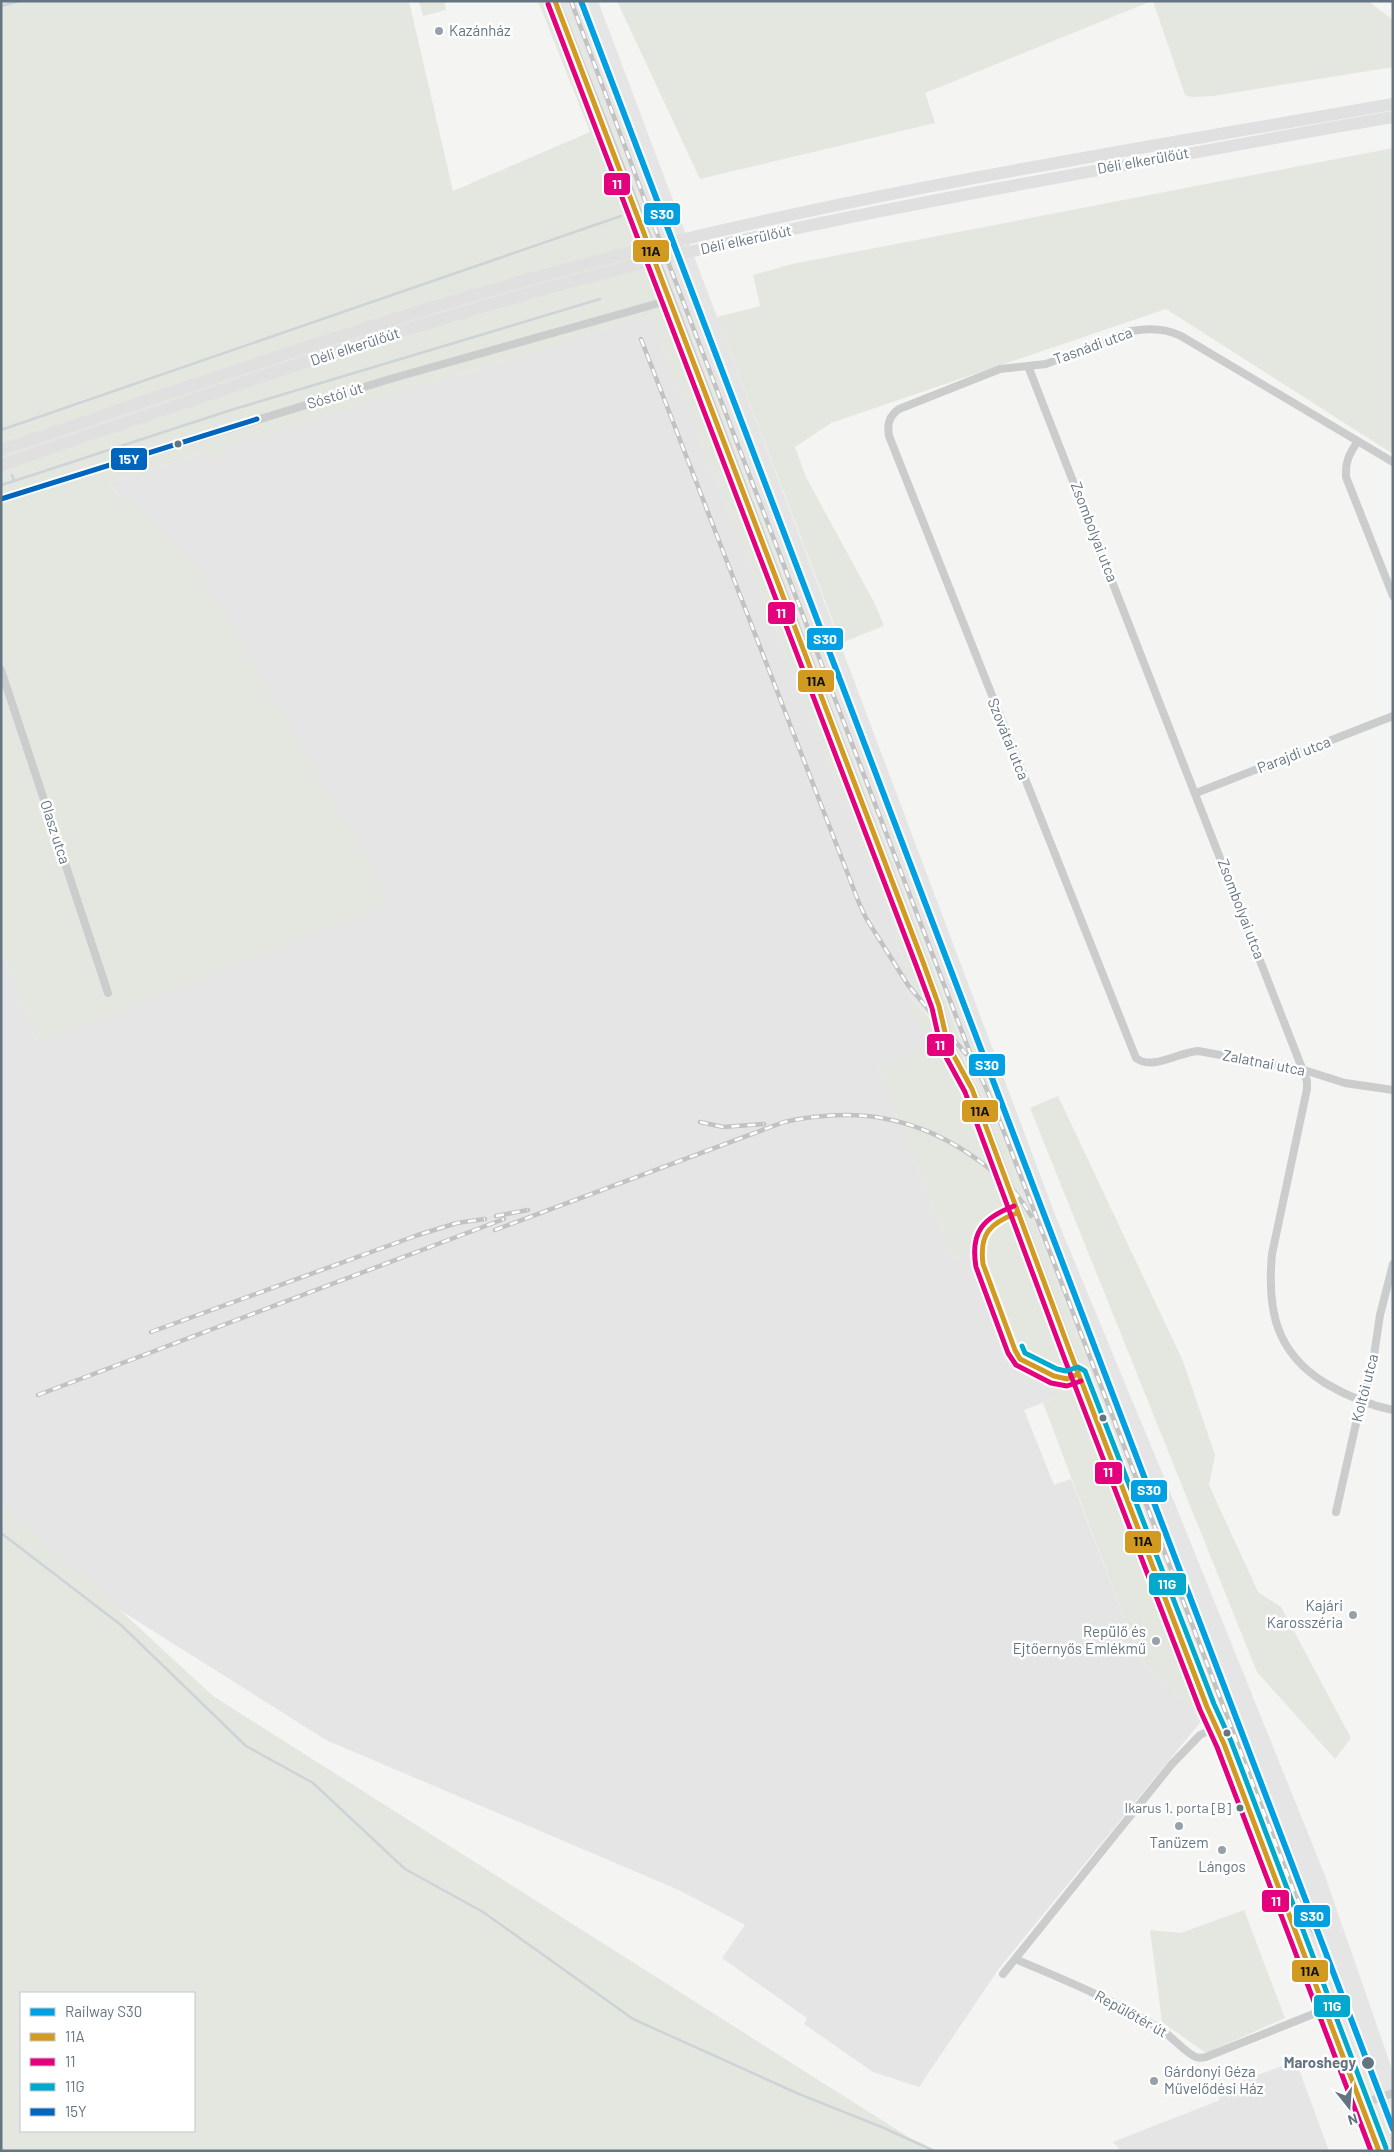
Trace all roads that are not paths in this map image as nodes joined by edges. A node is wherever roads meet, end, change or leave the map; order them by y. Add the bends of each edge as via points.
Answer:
1 (554, 1) edge
2 (1393, 104) edge
3 (1393, 117) edge
4 (670, 300) junction
5 (1028, 366) junction
6 (889, 419) joint
7 (1358, 441) junction
8 (1, 449) edge
9 (1393, 462) edge
10 (1, 465) edge
11 (1, 499) edge
12 (1393, 596) edge
13 (1, 670) edge
14 (1393, 716) edge
15 (1196, 793) junction
16 (108, 993) dead end
17 (1136, 1058) joint
18 (1304, 1070) junction
19 (1393, 1090) edge
20 (1393, 1264) edge
21 (1362, 1402) junction
22 (1393, 1410) edge
23 (1336, 1512) dead end
24 (1217, 1727) junction
25 (1015, 1959) junction
26 (1003, 1974) dead end
27 (1326, 2009) junction
28 (1393, 2093) edge
29 (1362, 2104) junction
30 (1379, 2151) edge

1 - 4 street
2 - 8 main road, Déli elkerülőút via 985,176 747,224 591,262 352,333
3 - 10 main road, Déli elkerülőút via 1110,167 751,238 595,275 351,348
4 - 11 street, Sóstói út via 390,379
4 - 24 street via 939,1006 948,1045 972,1089 1072,1357
5 - 6 street, Tasnádi utca via 1000,369 899,409
5 - 7 street, Tasnádi utca via 1046,364 1131,331 1146,328 1171,331
5 - 15 street, Zsombolyai utca
6 - 17 street, Szovátai utca via 888,436
7 - 9 street, Tasnádi utca
7 - 12 street via 1349,454 1346,477
13 - 16 street, Olasz utca
14 - 15 street, Parajdi utca
15 - 18 street, Zsombolyai utca
17 - 18 street, Zalatnai utca via 1149,1063 1198,1051
18 - 19 street, Zalatnai utca via 1345,1083
18 - 21 street, Zsombolyai utca via 1307,1089 1272,1254 1271,1302 1282,1339 1301,1366 1328,1385
20 - 21 street, Koltói utca via 1380,1315 1372,1369
21 - 22 street, Zsombolyai utca
21 - 23 street, Koltói utca
24 - 25 street via 1200,1735 1172,1764
24 - 27 street
25 - 26 street
25 - 27 street, Repülőtér út via 1087,1989 1144,2018 1200,2058
27 - 29 street
28 - 29 street
29 - 30 street

